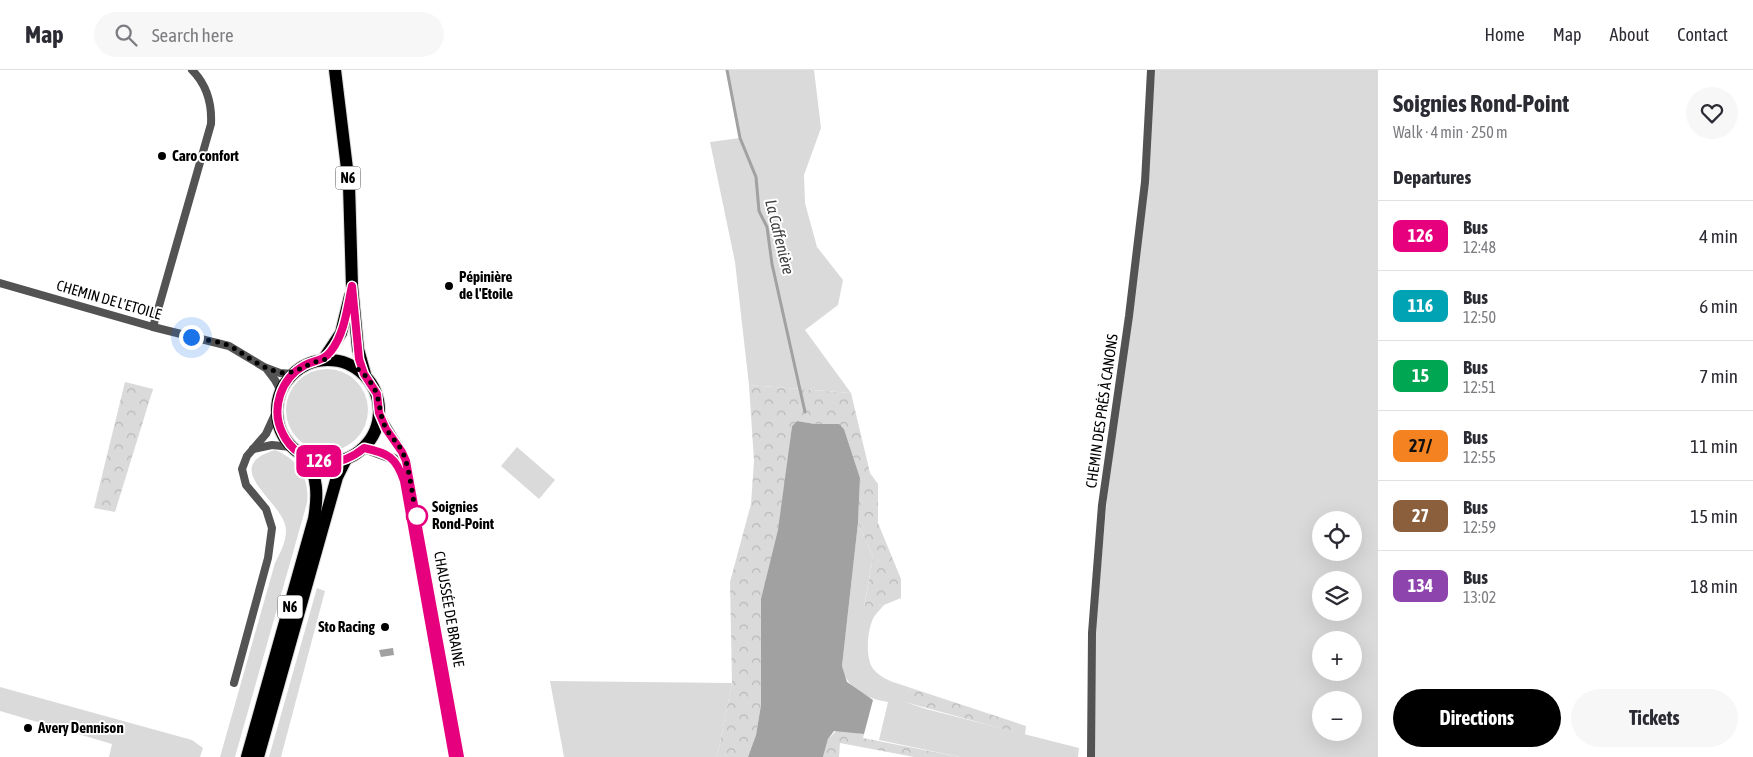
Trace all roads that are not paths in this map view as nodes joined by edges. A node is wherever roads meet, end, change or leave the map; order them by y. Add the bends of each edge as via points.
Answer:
1 (192, 70) edge
2 (335, 70) edge
3 (1151, 70) edge
4 (0, 283) edge
5 (352, 286) junction
6 (153, 327) junction
7 (323, 360) junction
8 (264, 367) junction
9 (293, 374) junction
10 (364, 374) junction
11 (281, 391) junction
12 (277, 410) junction
13 (379, 413) junction
14 (291, 446) junction
15 (364, 448) junction
16 (253, 449) junction
17 (305, 456) junction
18 (346, 459) junction
19 (234, 682) dead end
20 (247, 757) edge
21 (258, 757) edge
22 (453, 757) edge
23 (460, 757) edge
24 (1091, 757) edge

1 - 6 street via 208,97 211,124
2 - 5 main road, N6 via 349,185
3 - 24 street, CHEMIN DES PRÉS À CANONS via 1145,182 1101,525 1092,633
4 - 6 street, CHEMIN DE L'ETOILE
5 - 7 main road, N6 via 341,333
5 - 10 main road, N6 via 359,359
6 - 8 street, CHEMIN DE L'ETOILE via 229,346
7 - 9 main road, N6 via 307,364
7 - 10 main road, N6 via 350,364
8 - 9 street, CHEMIN DE L'ETOILE
8 - 11 street, CHEMIN DE L'ETOILE
9 - 11 main road, N6
10 - 13 main road, N6 via 377,394
11 - 12 main road, N6
12 - 14 main road, N6 via 280,430
12 - 16 street via 266,434
13 - 15 main road, N6 via 375,433
13 - 23 street, CHAUSSÉE DE BRAINE via 406,461
14 - 16 street
14 - 17 main road, N6
15 - 18 main road, N6
15 - 22 street, CHAUSSÉE DE BRAINE via 394,459 404,481
16 - 19 street via 244,463 242,476 270,519 271,543
17 - 18 main road, N6 via 330,462
17 - 20 main road, N6 via 314,471 317,491 314,518
18 - 21 main road, N6 via 335,485

